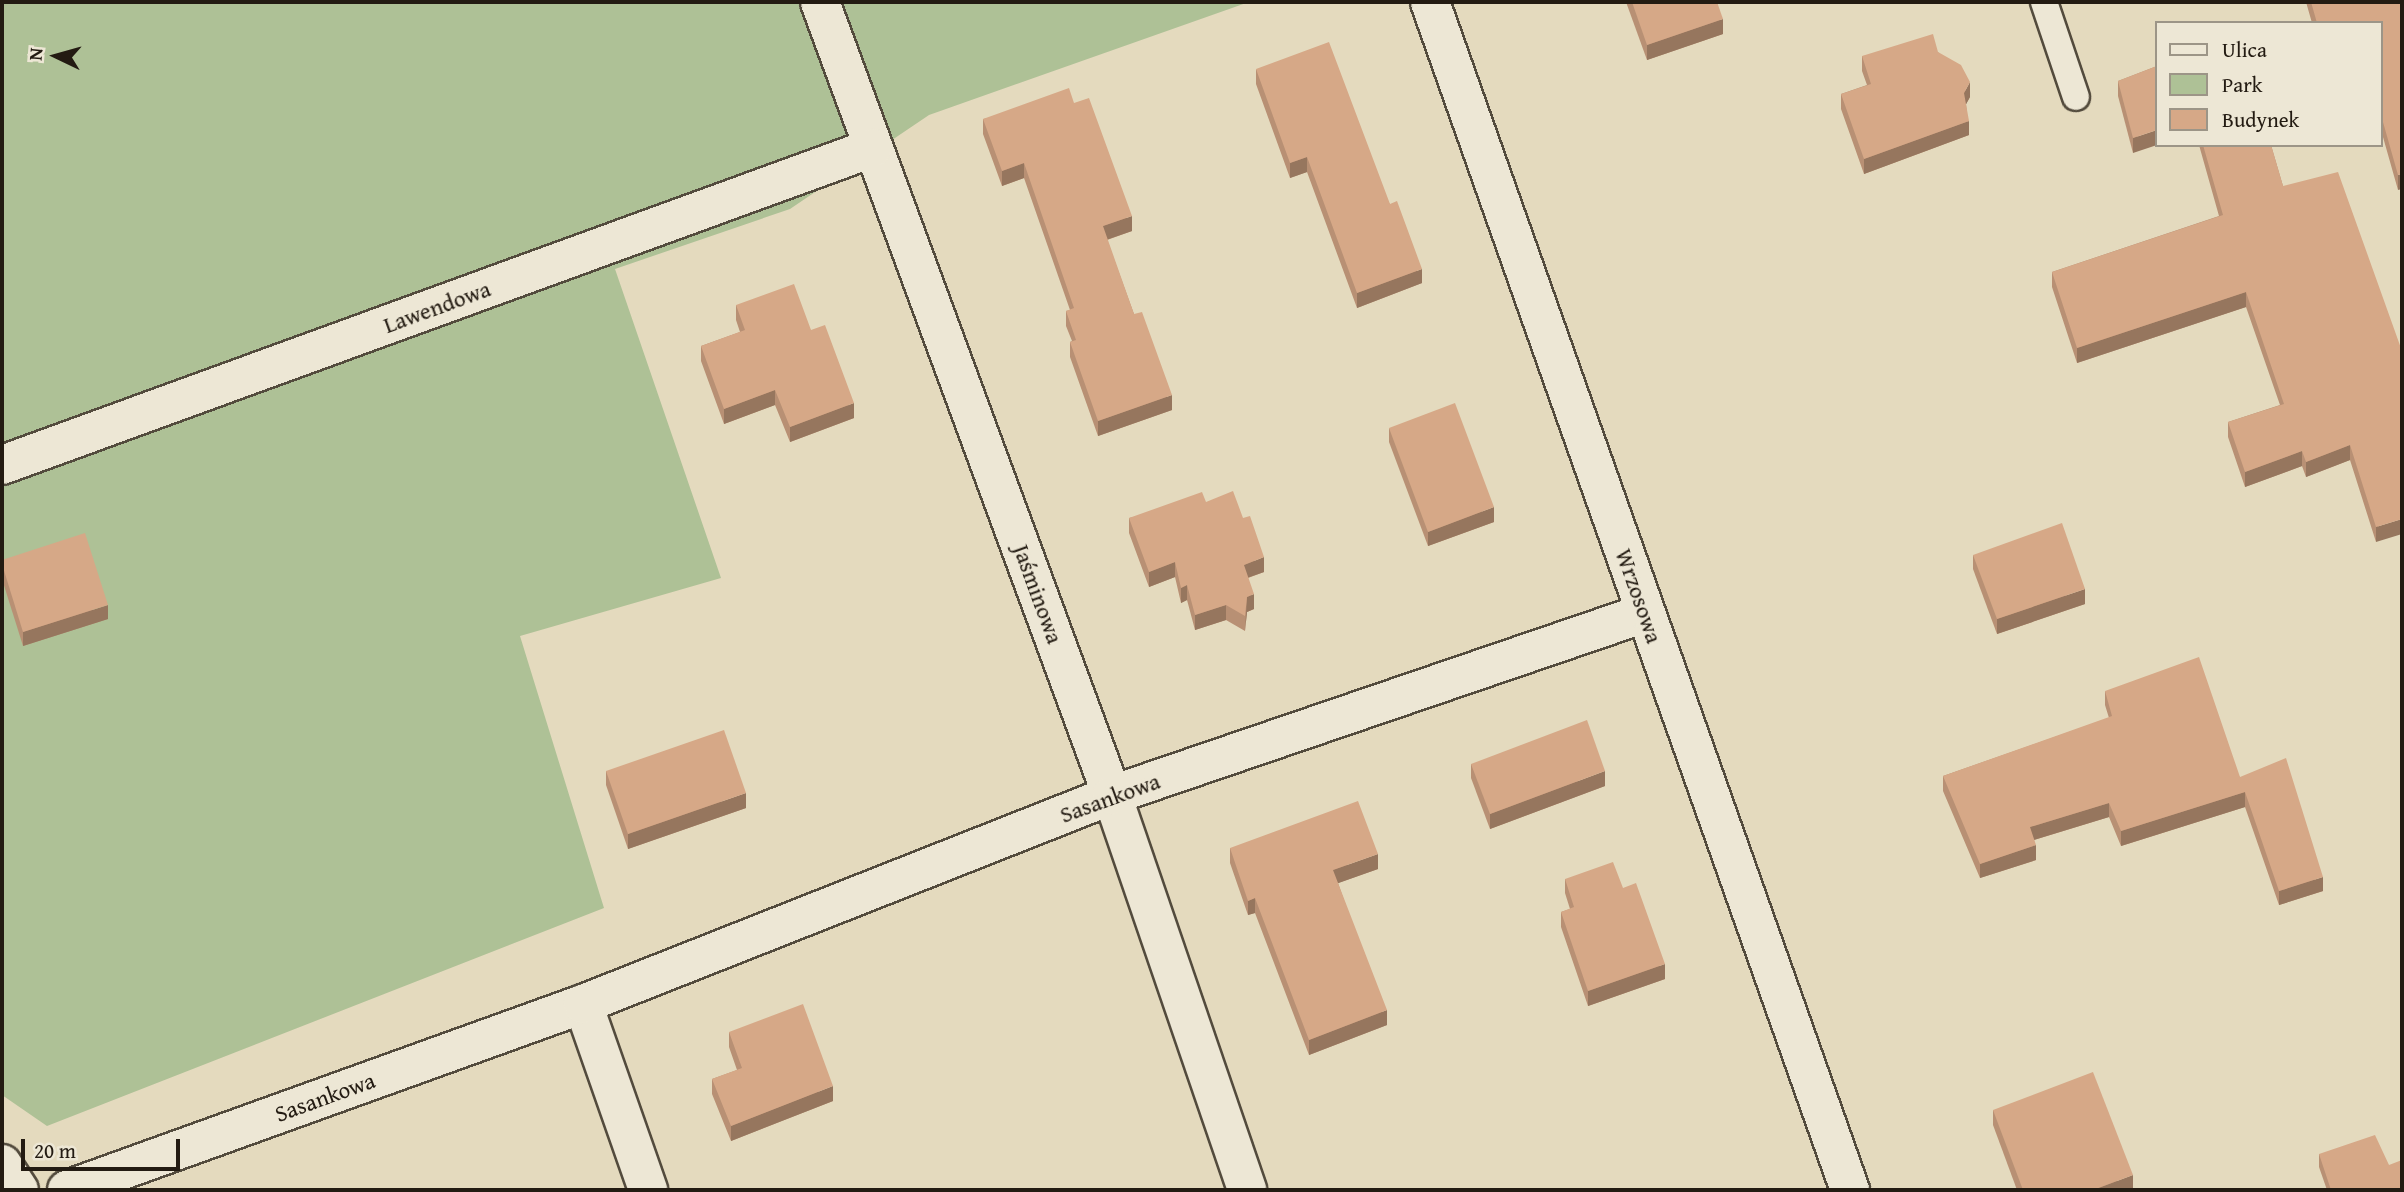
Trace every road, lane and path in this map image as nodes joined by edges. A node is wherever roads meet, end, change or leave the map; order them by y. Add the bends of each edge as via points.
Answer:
1 (820, 2) edge
2 (1430, 2) edge
3 (2044, 2) edge
4 (2076, 97) dead end
5 (872, 148) junction
6 (2, 465) edge
7 (1644, 613) junction
8 (1112, 795) junction
9 (583, 1004) junction
10 (2, 1164) edge
11 (19, 1190) edge
12 (67, 1190) edge
13 (648, 1190) edge
14 (1247, 1190) edge
15 (1850, 1190) edge

1 - 5 street, Jaśminowa
2 - 7 street, Wrzosowa
3 - 4 lane
5 - 6 street, Lawendowa
5 - 8 street, Jaśminowa
7 - 8 street, Sasankowa
7 - 15 street, Wrzosowa
8 - 9 street, Sasankowa
8 - 14 street, Jaśminowa
9 - 12 street, Sasankowa
9 - 13 street
10 - 11 street

